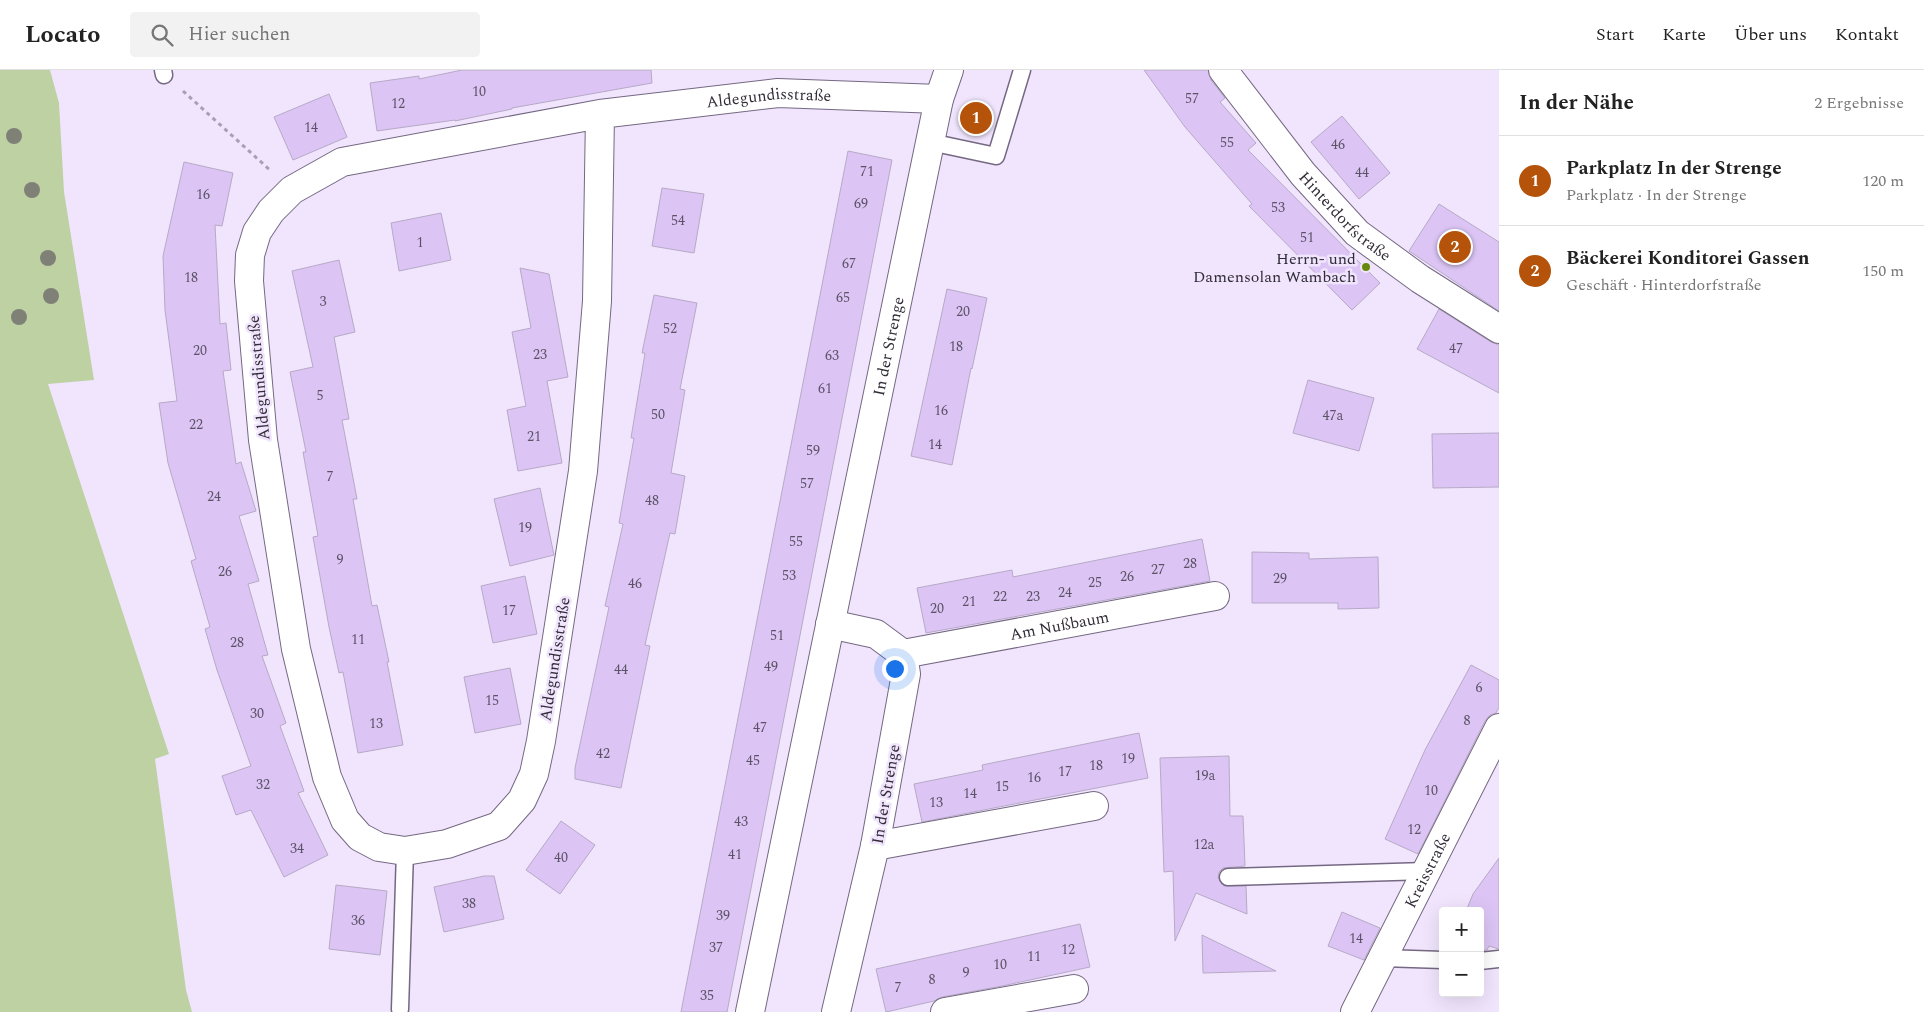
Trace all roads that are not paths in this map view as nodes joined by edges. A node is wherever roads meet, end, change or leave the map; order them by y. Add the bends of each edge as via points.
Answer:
1 (949, 70) edge
2 (1022, 70) edge
3 (1223, 70) edge
4 (938, 99) junction
5 (600, 114) junction
6 (930, 142) junction
7 (1499, 329) edge
8 (1215, 596) dead end
9 (830, 624) junction
10 (903, 654) junction
11 (1499, 728) edge
12 (1094, 806) dead end
13 (875, 846) junction
14 (405, 851) junction
15 (1426, 872) junction
16 (1228, 877) dead end
17 (1382, 958) junction
18 (1499, 959) edge
19 (1439, 960) edge
20 (1484, 961) edge
21 (1074, 989) dead end
22 (400, 1009) dead end
23 (750, 1012) edge
24 (836, 1012) edge
25 (945, 1012) edge
26 (1355, 1012) edge

1 - 4 street, In der Strenge
2 - 6 lane via 996,156
3 - 7 street, Hinterdorfstraße via 1303,174 1357,233 1420,279
4 - 5 street, Aldegundisstraße via 778,93
4 - 6 street, In der Strenge
5 - 14 street, Aldegundisstraße via 597,301 583,472 534,774 522,800 498,826 447,844
5 - 14 street, Aldegundisstraße via 342,162 292,190 271,211 257,232 250,254 249,281 263,440 291,623 327,777 345,820 360,836 378,847
6 - 9 street, In der Strenge
8 - 10 street, Am Nußbaum
9 - 10 street via 876,634
9 - 23 street, In der Strenge
10 - 13 street, In der Strenge via 906,674
11 - 15 street, Kreisstraße
12 - 13 street
13 - 24 street, In der Strenge
14 - 22 lane
15 - 16 lane
15 - 17 street, Kreisstraße
17 - 19 lane
17 - 26 street, Kreisstraße
18 - 20 lane
21 - 25 street

